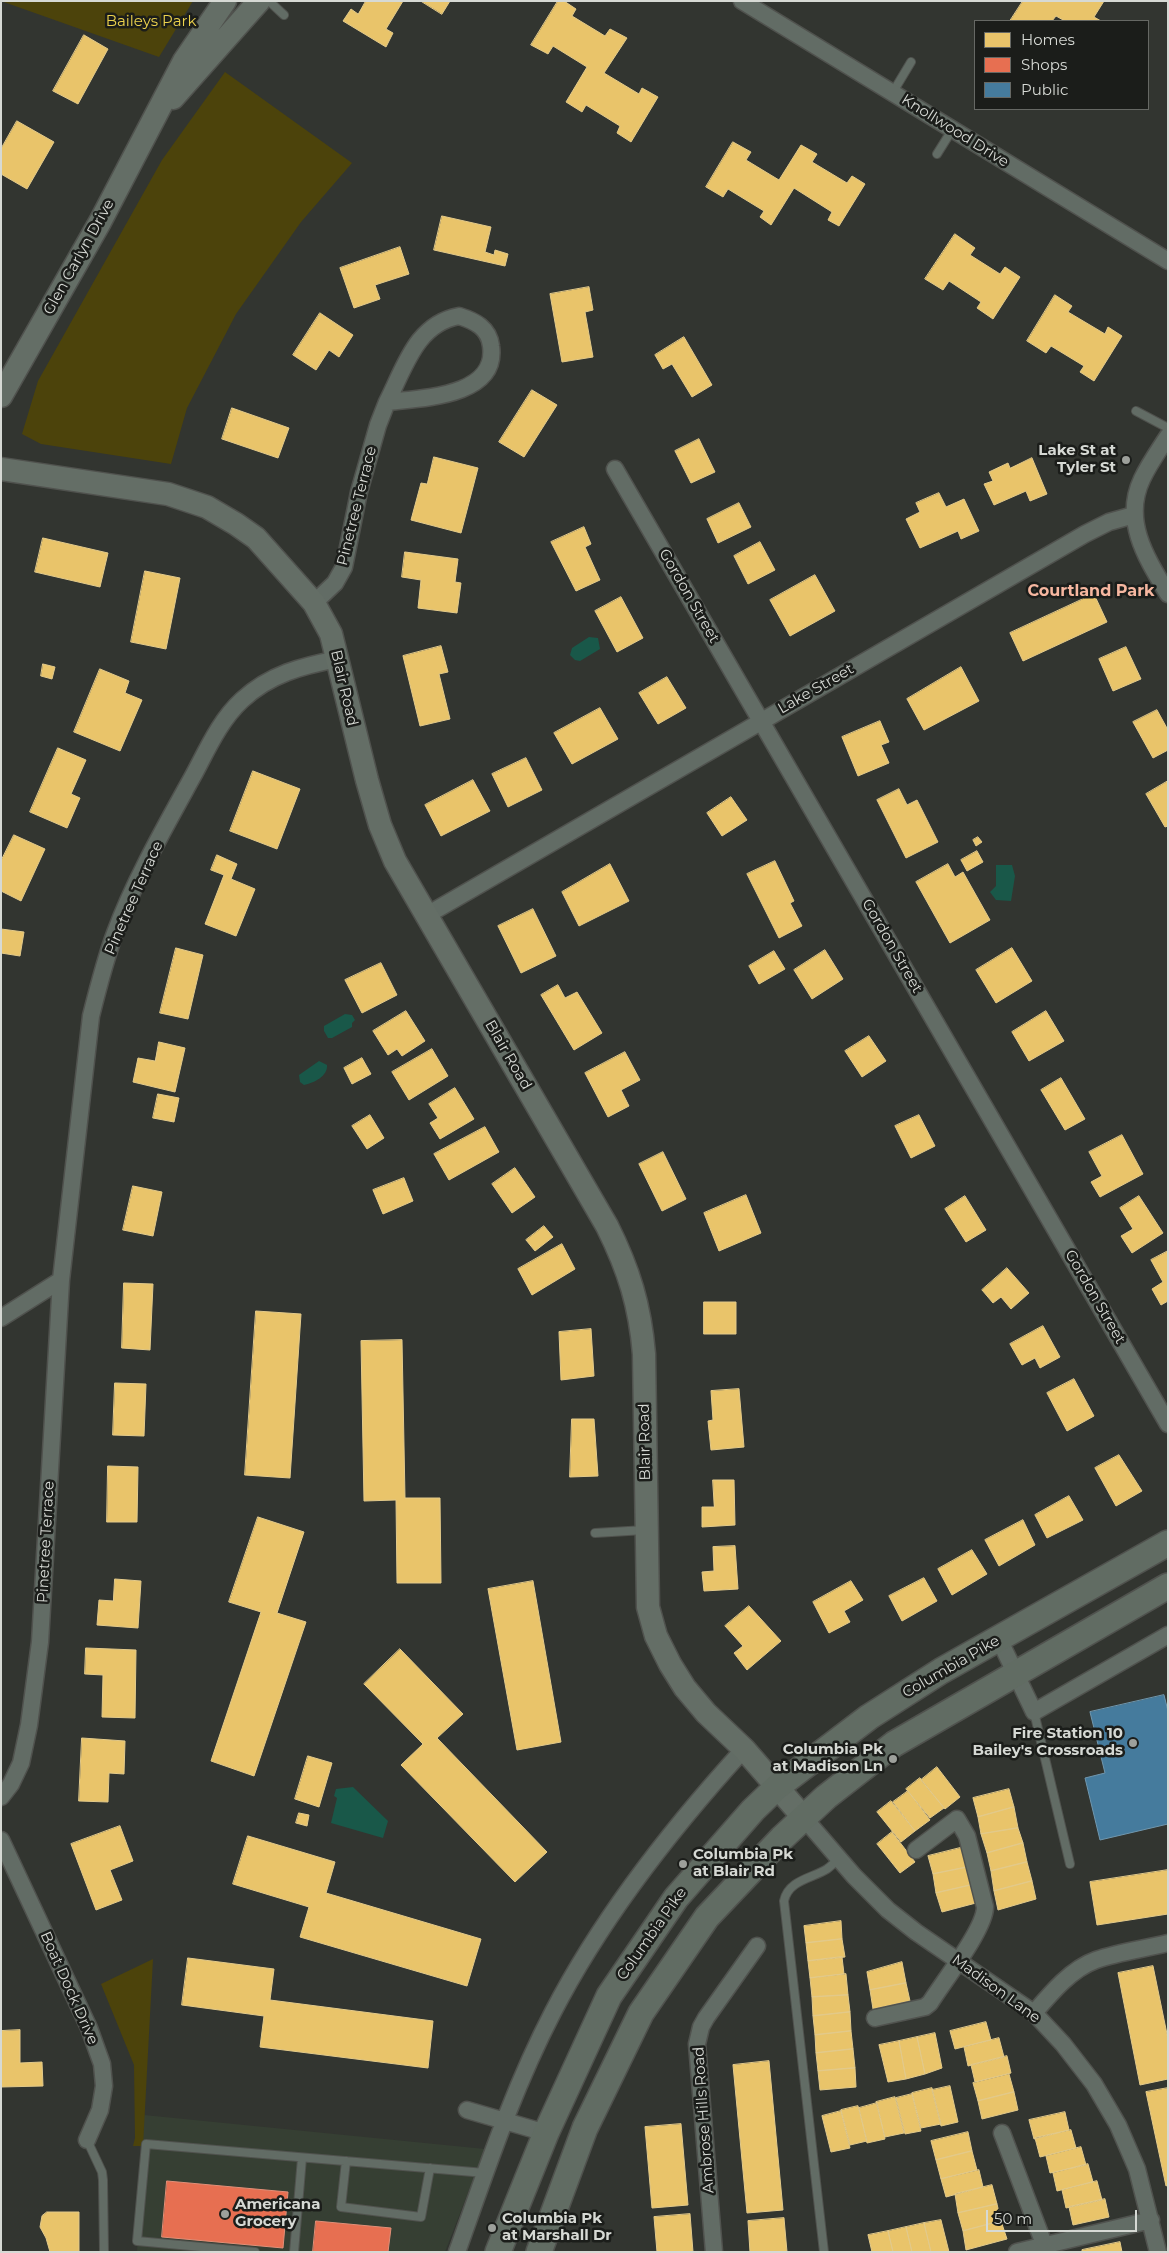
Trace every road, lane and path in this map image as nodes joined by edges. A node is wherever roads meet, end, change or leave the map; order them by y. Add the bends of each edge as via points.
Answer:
1 (225, 1) edge
2 (259, 1) edge
3 (269, 1) edge
4 (742, 1) edge
5 (284, 15) dead end
6 (911, 62) dead end
7 (892, 92) junction
8 (155, 117) junction
9 (952, 130) junction
10 (937, 154) dead end
11 (1168, 260) edge
12 (1, 396) edge
13 (387, 402) junction
14 (1136, 411) dead end
15 (1167, 438) edge
16 (1, 469) edge
17 (615, 469) dead end
18 (1134, 515) junction
19 (1168, 594) edge
20 (314, 603) junction
21 (338, 659) junction
22 (761, 721) junction
23 (427, 915) junction
24 (61, 1280) junction
25 (1, 1318) edge
26 (1168, 1424) edge
27 (647, 1530) junction
28 (595, 1533) dead end
29 (1168, 1543) edge
30 (1168, 1586) edge
31 (1168, 1635) edge
32 (1000, 1639) junction
33 (1015, 1673) junction
34 (1034, 1712) junction
35 (744, 1749) junction
36 (777, 1787) junction
37 (1, 1797) edge
38 (804, 1818) junction
39 (1, 1840) edge
40 (916, 1850) dead end
41 (839, 1859) junction
42 (1070, 1864) dead end
43 (757, 1946) dead end
44 (1167, 1947) edge
45 (958, 1960) junction
46 (1034, 2013) junction
47 (875, 2018) dead end
48 (468, 2110) dead end
49 (504, 2121) junction
50 (546, 2133) junction
51 (1002, 2133) dead end
52 (87, 2140) joint
53 (302, 2158) junction
54 (346, 2161) junction
55 (430, 2168) junction
56 (485, 2173) junction
57 (1151, 2220) junction
58 (1046, 2248) edge
59 (104, 2252) edge
60 (255, 2252) edge
61 (294, 2252) edge
62 (457, 2252) edge
63 (498, 2252) edge
64 (539, 2252) edge
65 (714, 2252) edge
66 (824, 2252) edge
67 (1017, 2252) edge
68 (1158, 2252) edge

1 - 8 street, Glen Carlyn Drive via 184,61
2 - 8 street, Glen Carlyn Drive
3 - 5 lane
4 - 7 street, Knollwood Drive
6 - 7 lane
7 - 9 street, Knollwood Drive
8 - 12 street, Glen Carlyn Drive via 100,222
9 - 10 lane
9 - 11 street, Knollwood Drive
13 - 13 street, Pinetree Terrace via 415,346 430,328 459,316 483,327 492,352 489,364 476,381 460,390 433,397
13 - 20 street, Pinetree Terrace via 359,492 344,567 335,583
14 - 15 lane
15 - 18 street via 1141,480
16 - 20 street, Blair Road via 168,494 207,507 256,538
17 - 22 street, Gordon Street
18 - 19 street via 1137,536
18 - 22 street, Lake Street via 1109,522 1085,534
20 - 21 street, Blair Road via 331,634
21 - 23 street, Blair Road via 380,825 395,861
21 - 24 street, Pinetree Terrace via 306,665 266,681 227,716 172,814 127,906 110,948 91,1016
22 - 23 street, Lake Street
22 - 26 street, Gordon Street
23 - 27 street, Blair Road via 607,1226 632,1284 641,1321 644,1354
24 - 25 street
24 - 37 street, Pinetree Terrace via 40,1642 21,1762
27 - 28 lane
27 - 35 street, Blair Road via 648,1607 656,1636 685,1688 706,1714
29 - 32 main road, Columbia Pike
30 - 33 main road
31 - 34 street
32 - 33 street
32 - 36 main road, Columbia Pike via 869,1717
33 - 34 street
33 - 38 main road via 894,1744 836,1788
34 - 42 lane
35 - 36 street, Blair Road
35 - 49 street via 677,1827 586,1954 553,2012
36 - 38 street, Blair Road
36 - 50 main road, Columbia Pike via 687,1884 647,1937 609,1996
38 - 41 street, Madison Lane
38 - 64 main road via 707,1917 641,2013 585,2128
39 - 52 street, Boat Dock Drive via 89,2028 102,2064 104,2086 100,2110
40 - 45 street via 957,1819 967,1836 985,1915
41 - 45 street, Madison Lane via 888,1910
41 - 66 lane via 827,1869 801,1879 784,1901
43 - 65 street, Ambrose Hills Road via 700,2027 697,2044
44 - 46 street via 1095,1961 1053,1991
45 - 46 street, Madison Lane
45 - 47 street via 925,2007
46 - 57 street, Madison Lane via 1094,2084 1118,2125 1137,2169
48 - 49 street
49 - 50 street
49 - 56 street
50 - 63 main road, Columbia Pike
51 - 58 street
52 - 59 lane via 102,2172
53 - 54 lane
53 - 60 lane via 146,2144 137,2241
53 - 61 lane
54 - 55 lane
54 - 55 lane via 341,2207 421,2217
55 - 56 lane
56 - 62 street
57 - 58 street
57 - 68 street, Madison Lane
58 - 67 street

